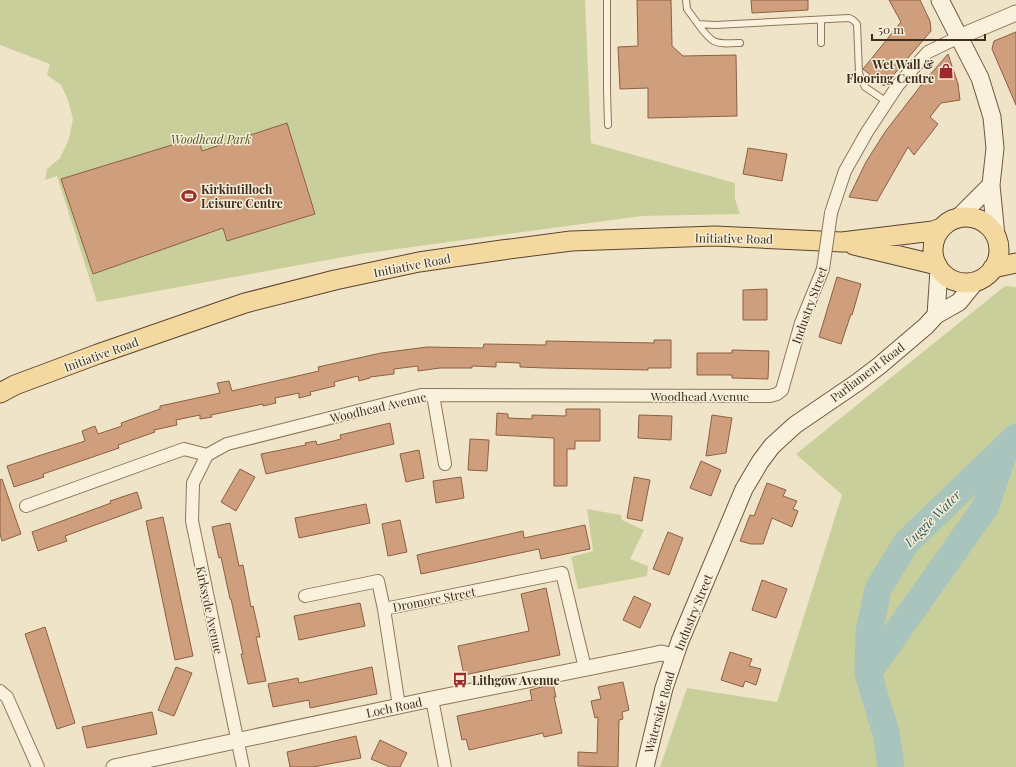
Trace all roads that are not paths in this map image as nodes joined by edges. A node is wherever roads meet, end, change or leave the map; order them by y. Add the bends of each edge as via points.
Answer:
1 (607, 0) edge
2 (686, 0) edge
3 (940, 0) edge
4 (1016, 13) edge
5 (821, 20) junction
6 (698, 24) junction
7 (959, 37) junction
8 (740, 43) dead end
9 (821, 43) dead end
10 (887, 102) junction
11 (608, 125) dead end
12 (991, 185) junction
13 (958, 218) junction
14 (941, 228) junction
15 (997, 239) junction
16 (842, 242) junction
17 (1016, 254) edge
18 (1016, 264) edge
19 (938, 267) junction
20 (993, 268) junction
21 (976, 281) junction
22 (936, 315) junction
23 (0, 393) edge
24 (433, 395) junction
25 (770, 396) joint
26 (795, 425) joint
27 (207, 455) junction
28 (445, 464) dead end
29 (26, 506) dead end
30 (305, 596) dead end
31 (384, 609) junction
32 (674, 656) junction
33 (585, 668) junction
34 (2, 695) edge
35 (432, 699) junction
36 (399, 706) junction
37 (239, 741) junction
38 (38, 767) edge
39 (114, 767) edge
40 (243, 767) edge
41 (445, 767) edge
42 (645, 767) edge

1 - 11 lane
2 - 6 lane via 687,9
3 - 7 main road
4 - 7 street
5 - 6 lane
5 - 9 lane
5 - 10 lane via 848,18 857,24 859,73 865,87
6 - 8 lane via 708,38 718,43
7 - 10 street, Industry Street via 928,52 898,85
7 - 12 main road via 980,78 992,117 996,148
10 - 25 street, Industry Street, bridge via 866,132 845,171 831,213 823,269 801,322 782,390
12 - 13 main road
12 - 15 main road
13 - 14 main road
13 - 15 main road via 980,220 992,230
14 - 16 main road
14 - 19 main road via 934,242 934,257
15 - 17 main road
15 - 20 main road via 997,258
16 - 19 main road
16 - 23 main road, Initiative Road via 715,236 571,241 419,262 245,303 98,354
18 - 20 main road
19 - 21 main road via 956,281
19 - 22 main road
20 - 21 main road
21 - 22 main road, Parliament Road via 959,302
22 - 26 main road, Parliament Road via 879,366
24 - 25 street, Woodhead Avenue
24 - 27 street, Woodhead Avenue via 421,395 227,444
24 - 28 street
26 - 32 main road, Industry Street via 772,446 744,489
27 - 29 street via 184,449
27 - 37 street, Kirksyde Avenue via 193,483 192,521
30 - 31 street, Dromore Street via 378,581
31 - 33 street, Dromore Street via 562,574
31 - 36 street
32 - 33 street, Loch Road via 661,653
32 - 42 main road, Waterside Road
33 - 35 street, Loch Road
34 - 38 street
35 - 36 street, Loch Road
35 - 41 street
36 - 37 street, Loch Road
37 - 39 street, Loch Road
37 - 40 street, Kirksyde Avenue

